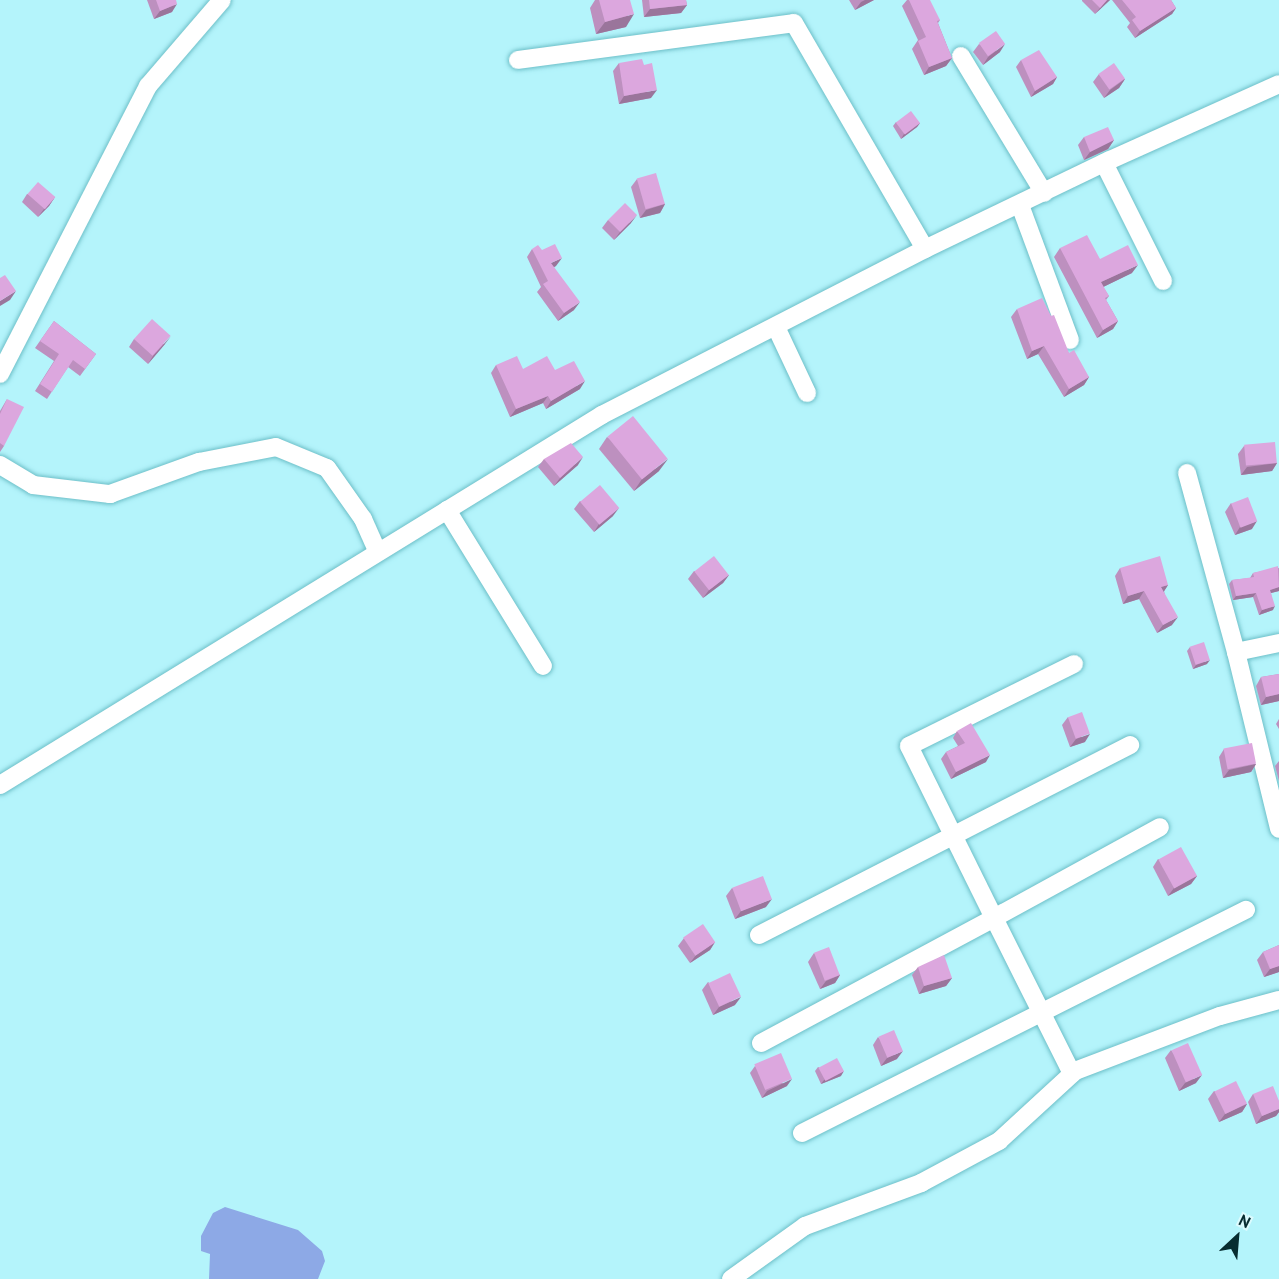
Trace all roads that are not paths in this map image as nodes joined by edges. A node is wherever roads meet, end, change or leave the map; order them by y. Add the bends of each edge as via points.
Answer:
1 (222, 0) edge
2 (961, 56) dead end
3 (518, 60) dead end
4 (1279, 84) edge
5 (1104, 163) junction
6 (1044, 193) junction
7 (1020, 205) junction
8 (925, 249) junction
9 (1163, 281) dead end
10 (776, 327) junction
11 (1070, 340) dead end
12 (0, 374) edge
13 (807, 393) dead end
14 (0, 465) edge
15 (1186, 473) dead end
16 (447, 510) junction
17 (378, 552) junction
18 (1279, 643) edge
19 (1236, 652) junction
20 (1074, 664) dead end
21 (543, 666) dead end
22 (1130, 745) dead end
23 (0, 785) edge
24 (1160, 827) dead end
25 (1279, 829) edge
26 (953, 836) junction
27 (1246, 910) dead end
28 (994, 918) junction
29 (759, 935) dead end
30 (1279, 1000) edge
31 (1042, 1014) junction
32 (761, 1043) dead end
33 (1072, 1074) junction
34 (802, 1133) dead end
35 (731, 1279) edge

1 - 12 street via 148,86
2 - 6 street
3 - 8 street via 794,23
4 - 5 street
5 - 6 street
5 - 9 street
6 - 7 street
7 - 8 street
7 - 11 street
8 - 10 street
10 - 13 street
10 - 16 street via 602,415
14 - 17 street via 33,484 110,494 199,462 276,447 327,468 363,519
15 - 19 street
16 - 17 street
16 - 21 street
17 - 23 street
18 - 19 street
19 - 25 street
20 - 26 street via 909,746
22 - 26 street
24 - 28 street
26 - 28 street
26 - 29 street
27 - 31 street
28 - 31 street
28 - 32 street
30 - 33 street via 1220,1016
31 - 33 street
31 - 34 street
33 - 35 street via 999,1141 921,1183 805,1226

